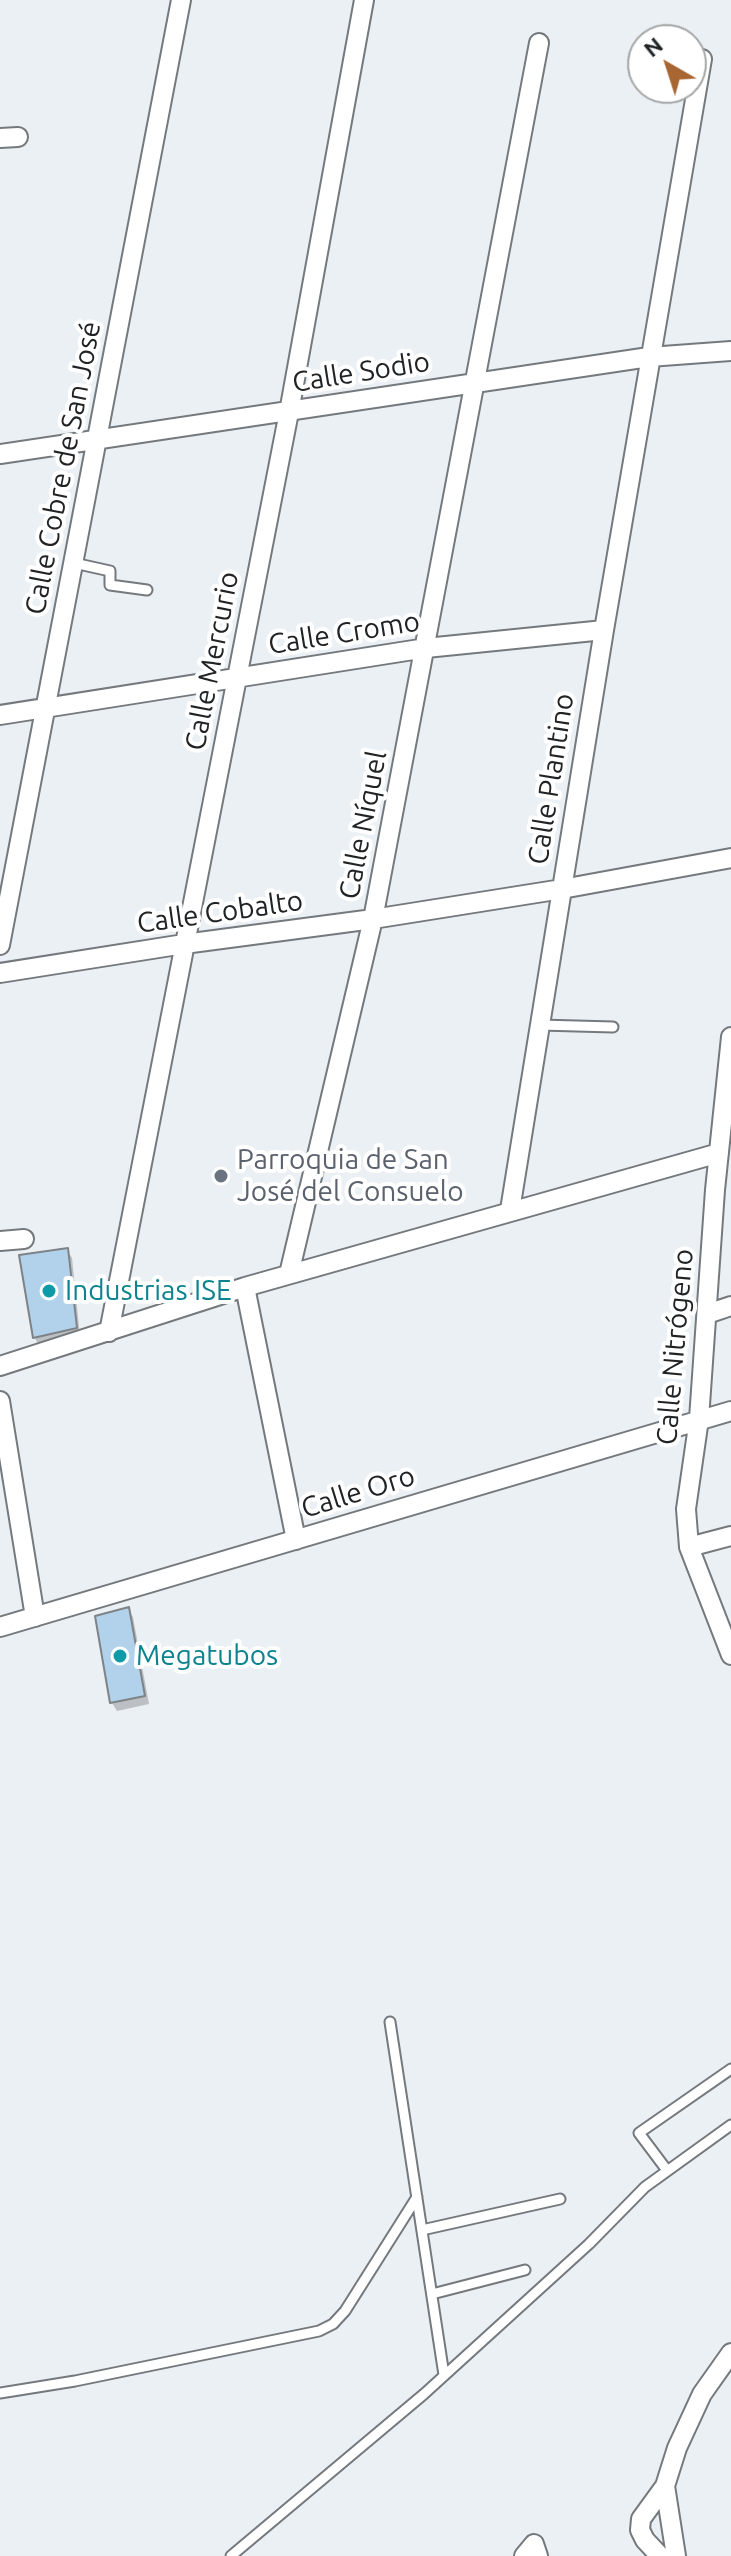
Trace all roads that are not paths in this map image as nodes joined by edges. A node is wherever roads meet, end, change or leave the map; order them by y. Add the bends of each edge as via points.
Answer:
1 (181, 0) edge
2 (364, 0) edge
3 (539, 43) dead end
4 (694, 104) edge
5 (731, 351) edge
6 (649, 357) junction
7 (475, 382) junction
8 (289, 412) junction
9 (97, 440) junction
10 (0, 454) edge
11 (74, 563) junction
12 (147, 590) dead end
13 (604, 630) junction
14 (426, 648) junction
15 (237, 679) junction
16 (47, 708) junction
17 (0, 715) edge
18 (731, 858) edge
19 (562, 889) junction
20 (373, 919) junction
21 (184, 944) junction
22 (0, 945) edge
23 (0, 973) edge
24 (540, 1025) junction
25 (613, 1027) dead end
26 (731, 1037) edge
27 (729, 1079) edge
28 (719, 1153) junction
29 (723, 1188) edge
30 (510, 1210) junction
31 (24, 1239) dead end
32 (0, 1241) edge
33 (289, 1274) junction
34 (245, 1287) junction
35 (731, 1306) edge
36 (707, 1314) junction
37 (109, 1332) junction
38 (0, 1366) edge
39 (0, 1401) edge
40 (731, 1411) edge
41 (699, 1419) junction
42 (731, 1536) edge
43 (296, 1540) junction
44 (689, 1547) junction
45 (35, 1617) junction
46 (0, 1627) edge
47 (730, 1648) edge
48 (390, 2022) dead end
49 (731, 2069) edge
50 (731, 2125) edge
51 (666, 2169) junction
52 (417, 2197) junction
53 (560, 2199) dead end
54 (422, 2230) junction
55 (525, 2270) dead end
56 (432, 2294) junction
57 (730, 2355) edge
58 (444, 2375) junction
59 (0, 2393) edge
60 (665, 2486) junction
61 (231, 2556) edge
62 (660, 2556) edge
63 (676, 2556) edge

1 - 9 street, Calle Cobre de San José
2 - 8 street, Calle Mercurio
3 - 7 street, Calle Níquel
4 - 6 street, Calle Plantino
5 - 6 street, Calle Sodio
6 - 7 street, Calle Sodio
6 - 13 street, Calle Plantino
7 - 8 street, Calle Sodio
7 - 14 street, Calle Níquel
8 - 9 street, Calle Sodio
8 - 15 street, Calle Mercurio
9 - 10 street, Calle Sodio
9 - 11 street, Calle Cobre de San José
11 - 12 lane via 110,571 110,585
11 - 16 street, Calle Cobre de San José
13 - 14 street, Calle Cromo
13 - 19 street, Calle Plantino
14 - 15 street, Calle Cromo
14 - 20 street, Calle Níquel
15 - 16 street, Calle Cromo
15 - 21 street, Calle Mercurio
16 - 17 street, Calle Cromo
16 - 22 street, Calle Cobre de San José
18 - 19 street, Calle Cobalto
19 - 20 street, Calle Cobalto
19 - 24 street, Calle Plantino
20 - 21 street, Calle Cobalto
20 - 33 street, Calle Níquel
21 - 23 street, Calle Cobalto
21 - 37 street, Calle Mercurio
24 - 25 lane
24 - 30 street, Calle Plantino
26 - 27 street, Calle Nitrógeno
27 - 28 street, Calle Nitrógeno
28 - 29 street, Calle Nitrógeno
28 - 30 street
29 - 36 street, Calle Nitrógeno
30 - 33 street
31 - 32 street
33 - 34 street
34 - 37 street
34 - 43 street
35 - 36 street
36 - 41 street, Calle Nitrógeno
37 - 38 street
39 - 45 street
40 - 41 street, Calle Oro
41 - 43 street, Calle Oro
41 - 44 street, Calle Nitrógeno via 686,1509
42 - 44 street
43 - 45 street, Calle Oro
44 - 47 street, Calle Nitrógeno
45 - 46 street, Calle Oro
48 - 52 lane
49 - 51 lane via 639,2133
50 - 51 lane
51 - 58 lane
52 - 54 lane
52 - 59 lane via 345,2311 319,2331
53 - 54 lane
54 - 56 lane
55 - 56 lane
56 - 58 lane
57 - 60 street via 702,2394
58 - 61 lane
60 - 62 street via 641,2519 640,2530
60 - 63 street

